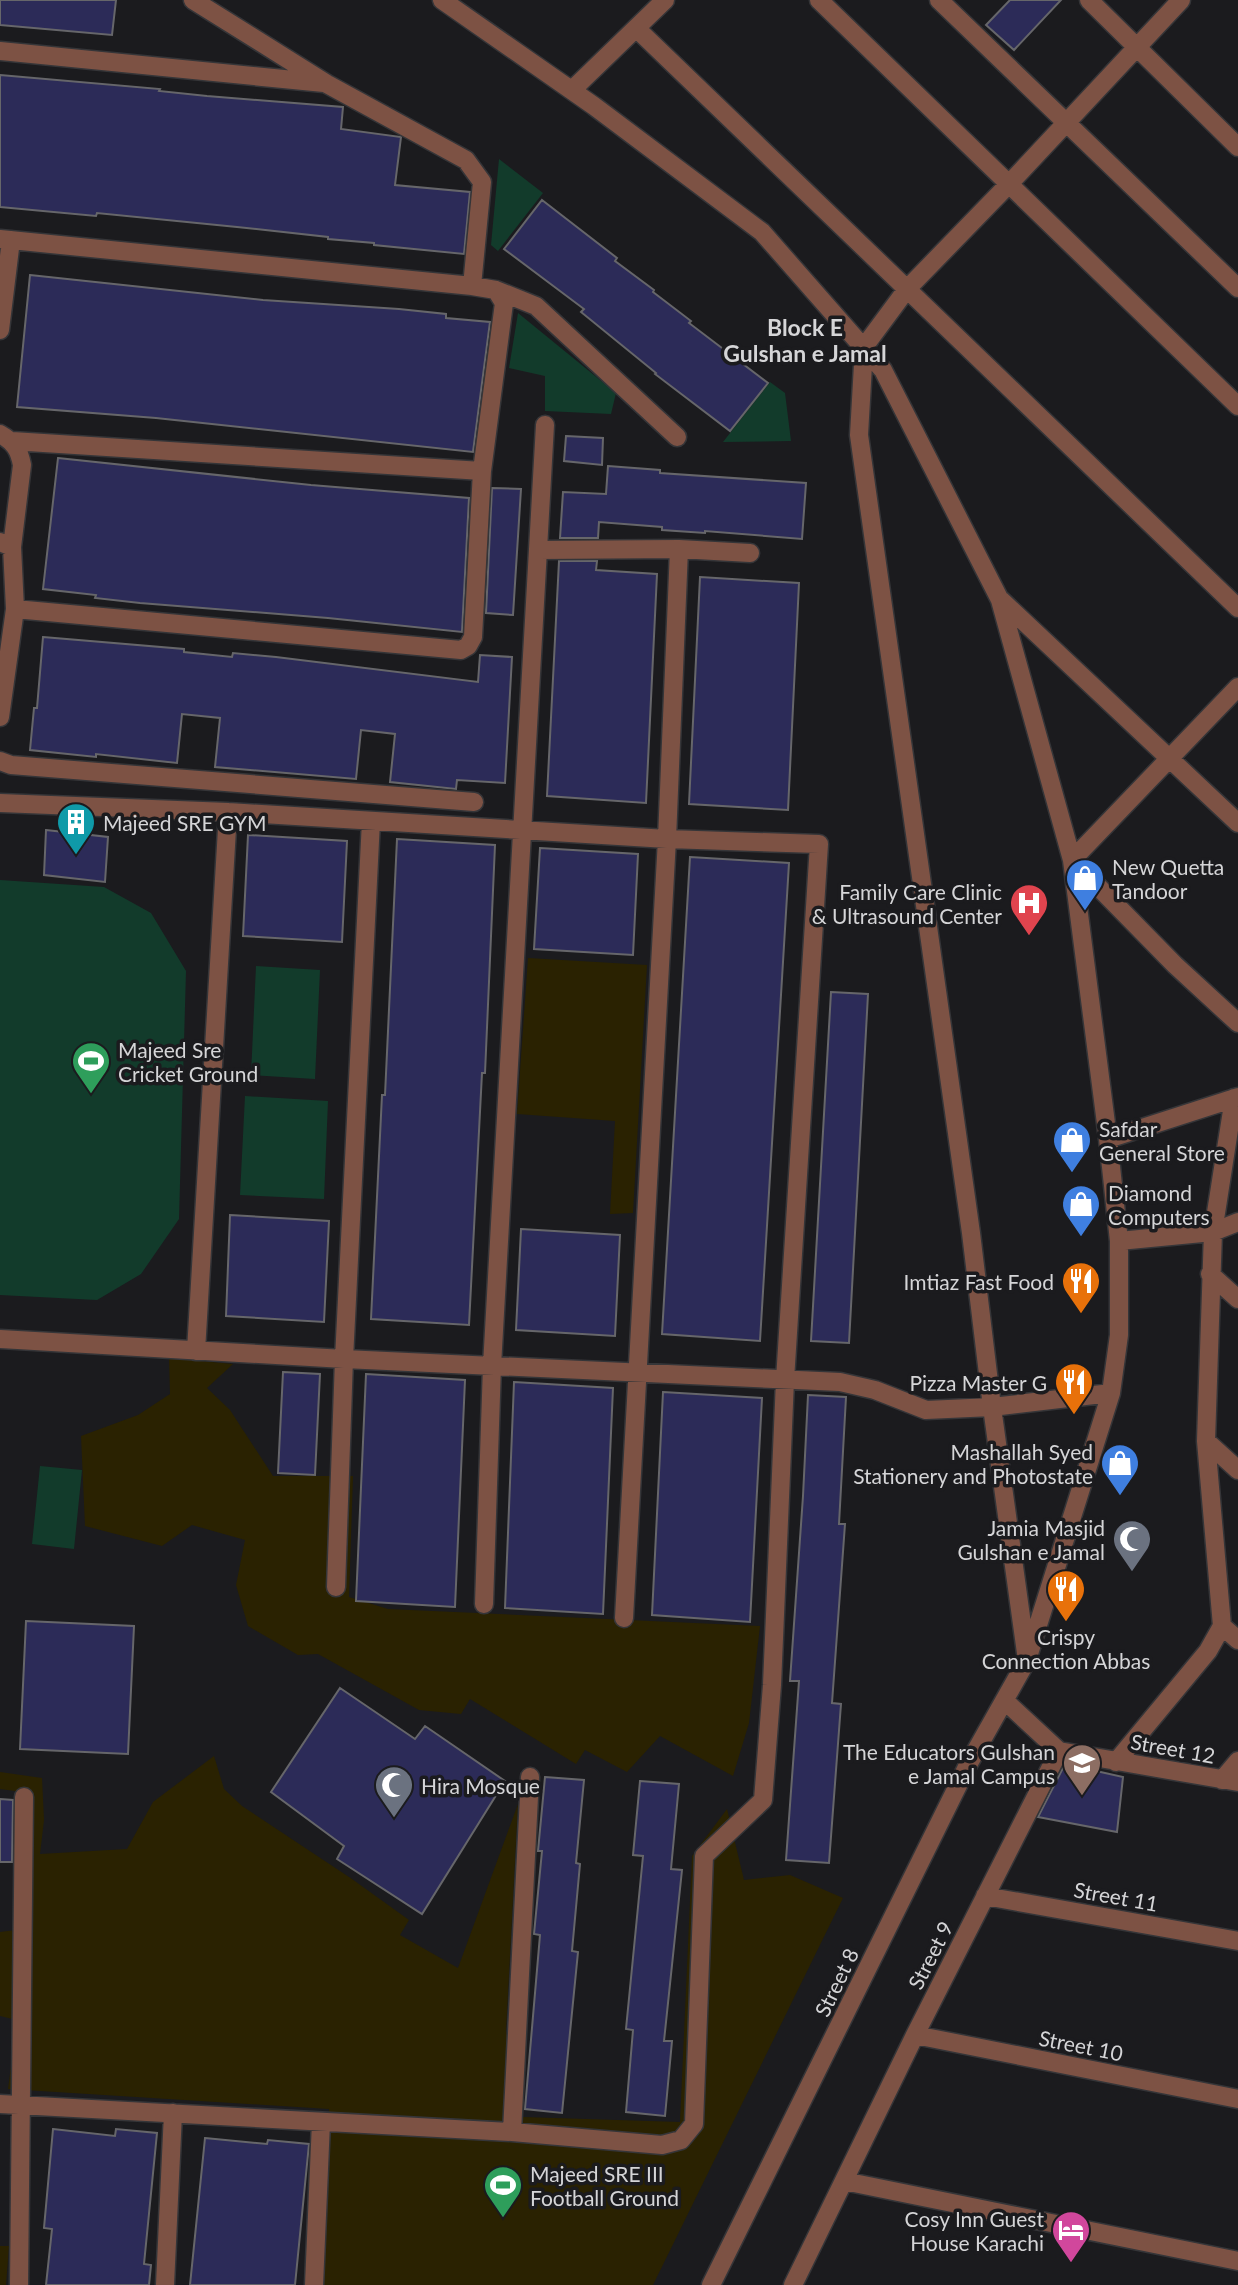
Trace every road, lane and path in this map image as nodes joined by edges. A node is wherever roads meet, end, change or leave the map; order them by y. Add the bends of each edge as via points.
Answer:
1 (193, 0) edge
2 (664, 0) edge
3 (819, 0) edge
4 (939, 0) edge
5 (1089, 0) edge
6 (1181, 0) edge
7 (456, 3) edge
8 (636, 28) junction
9 (1137, 47) junction
10 (0, 51) edge
11 (327, 84) junction
12 (572, 90) junction
13 (1066, 123) junction
14 (1238, 147) edge
15 (1009, 184) junction
16 (6, 240) edge
17 (472, 286) junction
18 (1238, 288) edge
19 (906, 289) junction
20 (496, 290) junction
21 (0, 330) edge
22 (864, 347) junction
23 (1238, 406) edge
24 (545, 425) dead end
25 (6, 437) edge
26 (677, 438) dead end
27 (482, 471) junction
28 (6, 545) edge
29 (679, 549) junction
30 (538, 550) junction
31 (750, 553) dead end
32 (1000, 600) junction
33 (1238, 608) edge
34 (15, 609) junction
35 (1238, 687) edge
36 (0, 717) edge
37 (1168, 759) junction
38 (0, 761) edge
39 (474, 802) dead end
40 (0, 803) edge
41 (228, 812) junction
42 (371, 821) junction
43 (1238, 823) edge
44 (522, 830) junction
45 (667, 839) junction
46 (1072, 860) junction
47 (1238, 1023) edge
48 (1236, 1097) edge
49 (1108, 1139) junction
50 (1238, 1222) edge
51 (1213, 1232) junction
52 (1119, 1241) junction
53 (1210, 1274) junction
54 (1238, 1299) edge
55 (0, 1339) edge
56 (196, 1351) junction
57 (344, 1359) junction
58 (492, 1366) junction
59 (639, 1373) junction
60 (785, 1380) junction
61 (1111, 1393) junction
62 (992, 1407) junction
63 (1206, 1441) junction
64 (1238, 1470) edge
65 (336, 1587) dead end
66 (484, 1604) dead end
67 (624, 1618) dead end
68 (1222, 1626) junction
69 (1238, 1640) edge
70 (1027, 1660) junction
71 (1005, 1701) junction
72 (1059, 1751) junction
73 (1238, 1761) edge
74 (1116, 1762) junction
75 (530, 1777) dead end
76 (1230, 1781) edge
77 (24, 1797) dead end
78 (985, 1896) junction
79 (1238, 1941) edge
80 (915, 2035) junction
81 (1238, 2099) edge
82 (0, 2104) edge
83 (22, 2105) junction
84 (173, 2113) junction
85 (321, 2122) junction
86 (512, 2132) junction
87 (844, 2181) junction
88 (1238, 2261) edge
89 (19, 2285) edge
90 (165, 2285) edge
91 (314, 2285) edge
92 (711, 2285) edge
93 (793, 2285) edge

1 - 11 street
2 - 8 street
3 - 15 street
4 - 13 street
5 - 9 street
6 - 9 street
7 - 12 street
8 - 12 street
8 - 19 street
9 - 13 street
9 - 14 street
10 - 11 street
11 - 17 street via 467,160 482,182
12 - 22 street via 762,232
13 - 15 street
13 - 18 street
15 - 19 street
15 - 23 street
16 - 17 street
16 - 21 street
17 - 20 street
19 - 22 street
19 - 33 street
20 - 26 street via 536,306
20 - 27 street via 503,303
22 - 32 street via 883,370
22 - 62 street via 859,435
24 - 30 street
25 - 27 street
25 - 28 street via 20,453 22,465
27 - 34 street via 473,637 461,650
28 - 34 street
29 - 30 street
29 - 31 street
29 - 45 street
30 - 44 street
32 - 37 street
32 - 46 street, Street 8
34 - 36 street
35 - 37 street
37 - 43 street
37 - 46 street
38 - 39 street
40 - 41 street
41 - 42 street
41 - 56 street
42 - 44 street
42 - 57 street
44 - 45 street
44 - 58 street
45 - 59 street
45 - 60 street via 819,844
46 - 47 street
46 - 49 street, Street 8
48 - 49 street
48 - 51 street
49 - 52 street, Street 8
50 - 51 street
51 - 52 street
51 - 53 street
52 - 61 street, Street 8 via 1119,1335
53 - 54 street
53 - 63 street
55 - 56 street
56 - 57 street
57 - 58 street
57 - 65 street
58 - 59 street
58 - 66 street
59 - 60 street
59 - 67 street
60 - 62 street via 840,1382 926,1410
60 - 86 street via 763,1800 704,1856 694,2124 681,2140 662,2145
61 - 62 street
61 - 70 street, Street 8
62 - 70 street
63 - 64 street
63 - 68 street
68 - 69 street
68 - 74 street via 1208,1651
70 - 71 street, Street 8
71 - 72 street
71 - 92 street, Street 8
72 - 74 street, Street 12
72 - 78 street, Street 9
73 - 76 street
74 - 76 street, Street 12
75 - 86 street
77 - 83 street
78 - 79 street, Street 11
78 - 80 street, Street 9
80 - 81 street, Street 10
80 - 87 street, Street 9
82 - 83 street
83 - 84 street
83 - 89 street
84 - 85 street
84 - 90 street
85 - 86 street
85 - 91 street
87 - 88 street
87 - 93 street, Street 9

